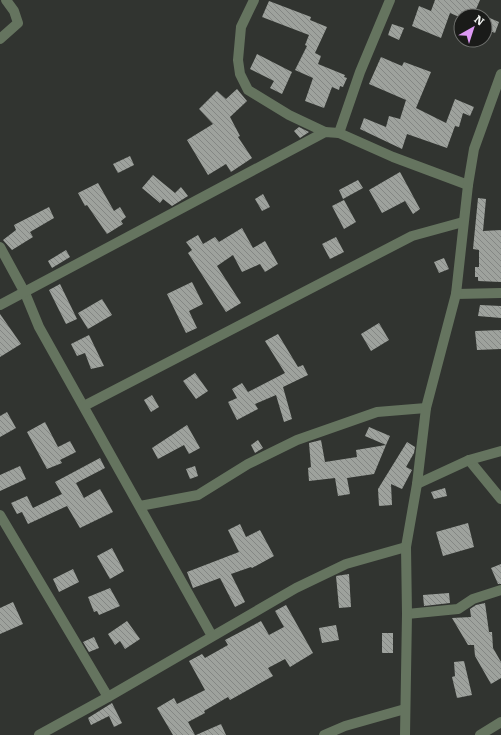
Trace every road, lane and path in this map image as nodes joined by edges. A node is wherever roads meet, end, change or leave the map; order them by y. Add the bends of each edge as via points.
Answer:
1 (6, 0) edge
2 (254, 0) edge
3 (390, 0) edge
4 (0, 39) edge
5 (501, 74) edge
6 (325, 132) junction
7 (340, 133) junction
8 (468, 184) junction
9 (463, 222) junction
10 (0, 248) edge
11 (25, 293) junction
12 (501, 293) edge
13 (456, 294) junction
14 (0, 305) edge
15 (84, 406) junction
16 (426, 408) junction
17 (501, 451) edge
18 (469, 460) junction
19 (417, 484) junction
20 (501, 499) edge
21 (140, 506) junction
22 (0, 515) edge
23 (406, 547) junction
24 (501, 590) edge
25 (407, 614) junction
26 (212, 636) junction
27 (108, 697) junction
28 (405, 710) junction
29 (501, 722) edge
30 (39, 735) edge
31 (324, 735) edge
32 (405, 735) edge
33 (480, 735) edge

1 - 4 street via 14,11 18,23
2 - 6 street via 241,27 238,60 240,74 248,90 289,116
3 - 7 street via 360,72
5 - 8 street via 474,149
6 - 7 street
6 - 11 street
7 - 8 street via 393,157
8 - 9 street
9 - 13 street
9 - 15 street via 412,236
10 - 11 street
11 - 14 street
11 - 15 street via 39,327
12 - 13 street
13 - 16 street
15 - 21 street
16 - 19 street
16 - 21 street via 377,412 297,440 248,464 198,495
17 - 18 street
18 - 19 street
18 - 20 street
19 - 23 street
21 - 26 street
22 - 27 street
23 - 25 street
23 - 26 street via 346,564 296,588
24 - 25 street via 473,599 458,609
25 - 28 street
26 - 27 street
27 - 30 street
28 - 31 street via 345,726
28 - 32 street
29 - 33 street

